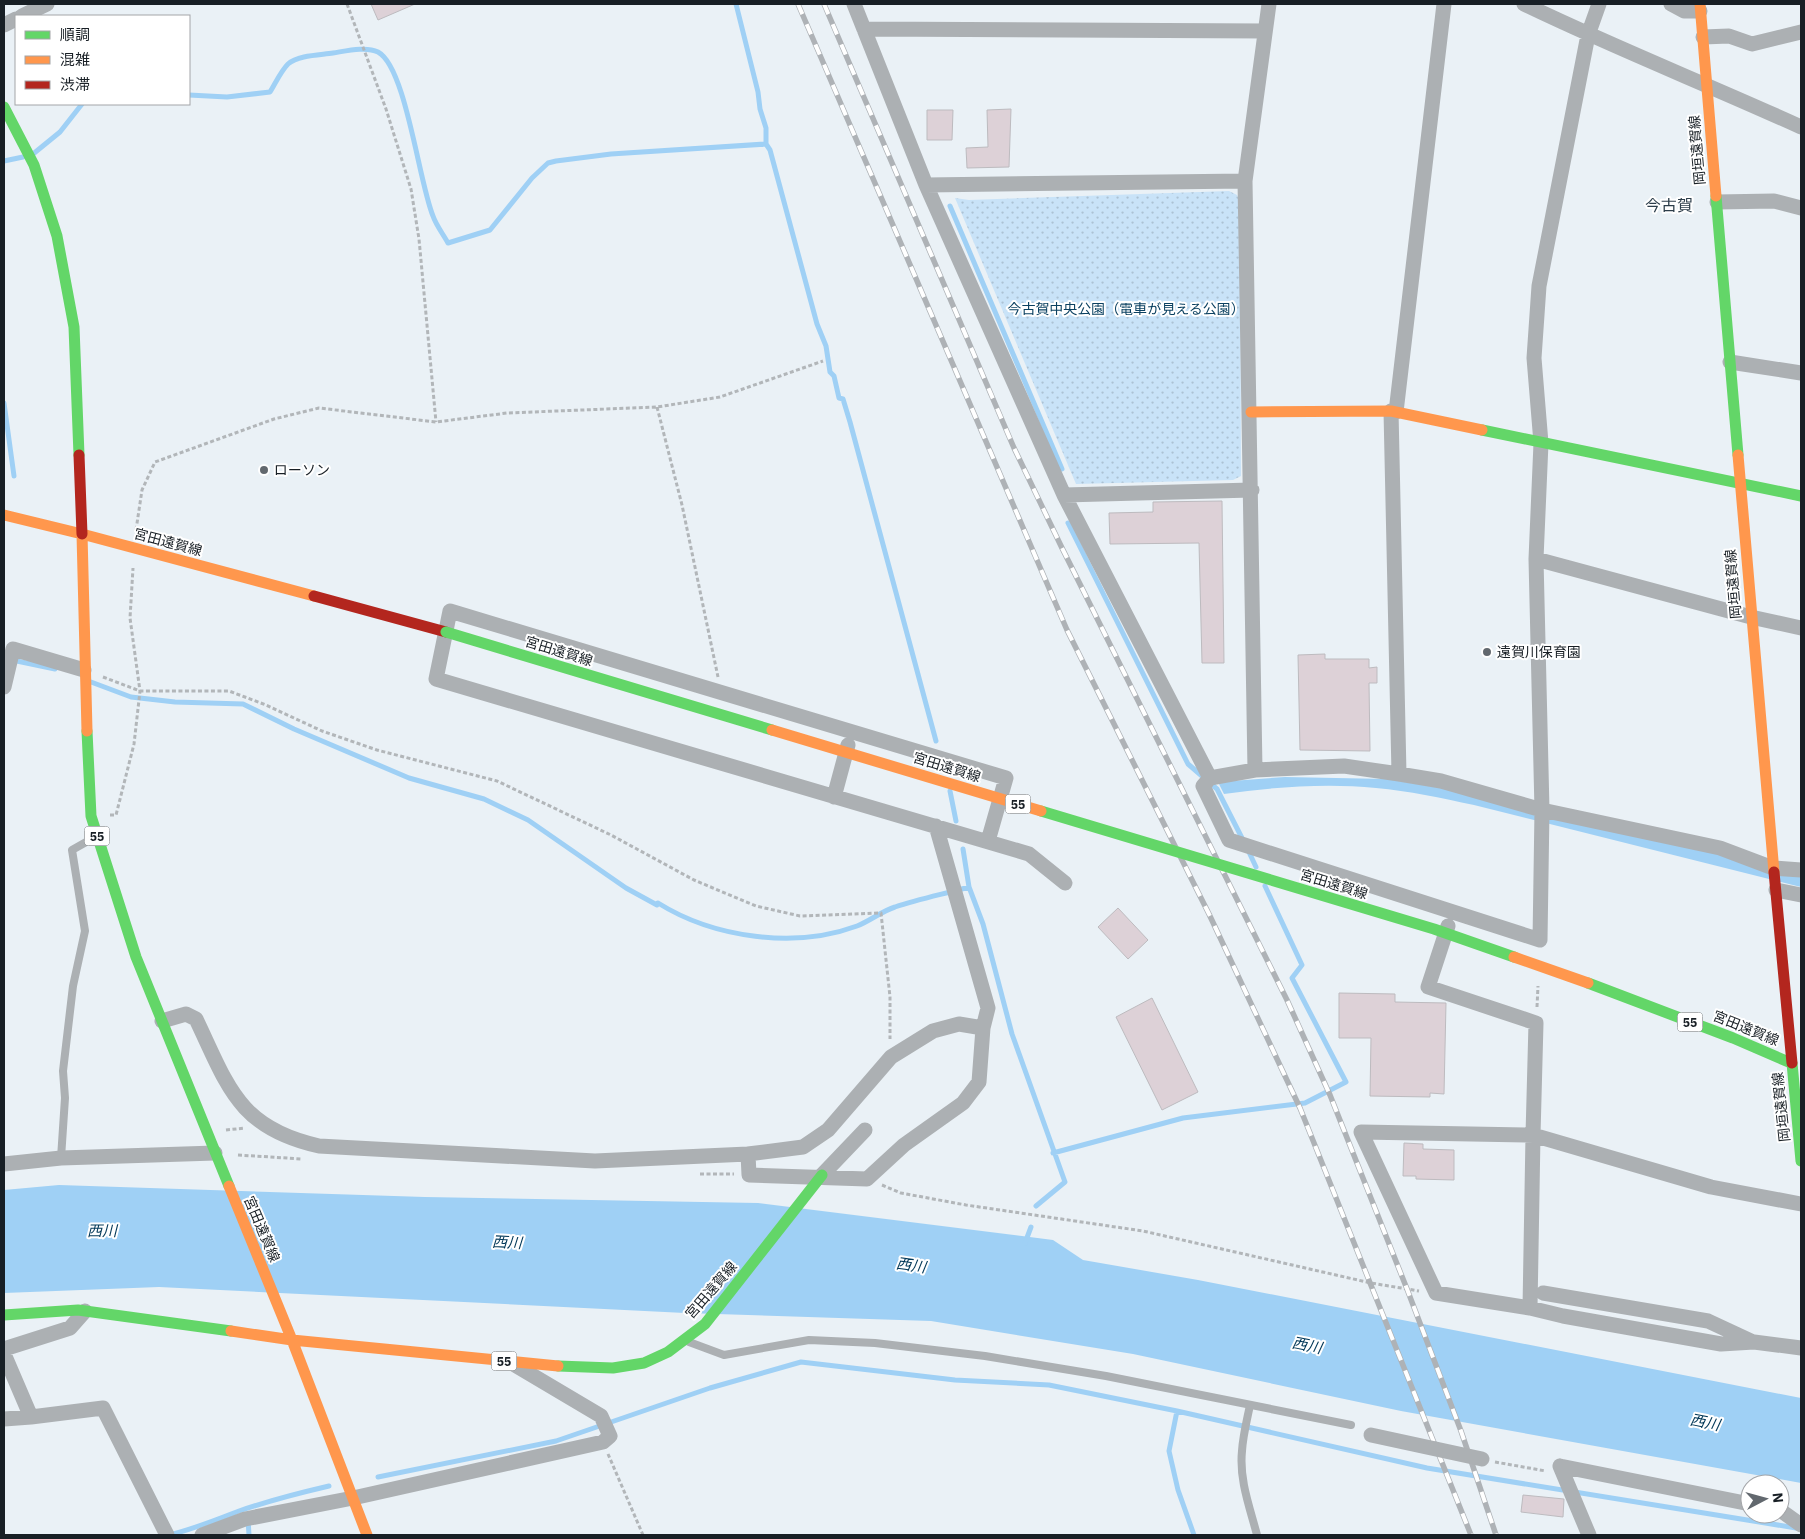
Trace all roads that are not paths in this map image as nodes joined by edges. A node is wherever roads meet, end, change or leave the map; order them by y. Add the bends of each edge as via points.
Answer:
1 (47, 4) edge
2 (854, 4) edge
3 (1269, 4) edge
4 (1444, 4) edge
5 (1524, 4) edge
6 (1599, 4) edge
7 (1671, 4) edge
8 (1700, 8) edge
9 (24, 15) edge
10 (864, 29) junction
11 (1265, 31) junction
12 (1801, 32) edge
13 (1588, 35) junction
14 (1702, 37) junction
15 (1706, 83) junction
16 (4, 107) edge
17 (1801, 127) edge
18 (1245, 181) junction
19 (926, 185) junction
20 (1717, 202) junction
21 (1801, 208) edge
22 (1730, 362) junction
23 (1801, 374) edge
24 (1394, 411) junction
25 (1251, 412) junction
26 (1541, 442) junction
27 (1740, 482) junction
28 (1252, 490) junction
29 (1064, 495) junction
30 (1801, 496) edge
31 (4, 515) edge
32 (82, 534) junction
33 (1536, 558) junction
34 (1751, 617) junction
35 (1801, 628) edge
36 (446, 632) junction
37 (8, 648) edge
38 (84, 670) junction
39 (4, 687) edge
40 (851, 731) junction
41 (1255, 770) junction
42 (1399, 774) junction
43 (1210, 778) junction
44 (834, 797) junction
45 (1542, 810) junction
46 (936, 826) junction
47 (97, 836) junction
48 (988, 841) junction
49 (1773, 868) junction
50 (1801, 870) edge
51 (1065, 883) dead end
52 (1776, 890) junction
53 (1801, 895) edge
54 (1453, 912) junction
55 (162, 1021) junction
56 (983, 1028) junction
57 (1796, 1064) edge
58 (866, 1130) dead end
59 (1533, 1135) junction
60 (215, 1153) junction
61 (748, 1154) junction
62 (61, 1158) junction
63 (1801, 1161) edge
64 (4, 1164) edge
65 (822, 1176) junction
66 (1801, 1204) edge
67 (1543, 1294) dead end
68 (1530, 1308) junction
69 (85, 1311) junction
70 (4, 1315) edge
71 (292, 1340) junction
72 (684, 1340) junction
73 (1754, 1342) junction
74 (1801, 1348) edge
75 (4, 1349) edge
76 (4, 1354) edge
77 (509, 1362) junction
78 (1249, 1408) junction
79 (31, 1417) junction
80 (4, 1420) edge
81 (1351, 1425) dead end
82 (1371, 1435) dead end
83 (1482, 1460) road end
84 (353, 1498) junction
85 (1740, 1502) edge
86 (1790, 1517) edge
87 (1801, 1524) edge
88 (167, 1535) edge
89 (202, 1535) edge
90 (367, 1535) edge
91 (1257, 1535) edge
92 (1589, 1535) edge

1 - 9 street
2 - 10 street
3 - 11 street
4 - 24 street
5 - 13 street
6 - 13 street
7 - 8 street via 1684,11
8 - 14 main road, 岡垣遠賀線
10 - 11 street
10 - 19 street
11 - 18 street
12 - 14 street via 1752,44 1729,36
13 - 15 street
13 - 26 street via 1539,286 1534,358
14 - 15 main road, 岡垣遠賀線
15 - 17 street
15 - 20 main road, 岡垣遠賀線
16 - 32 main road via 34,164 57,236 74,327
18 - 19 street
18 - 25 street
19 - 29 street
20 - 21 street via 1774,201
20 - 22 main road, 岡垣遠賀線
22 - 23 street
22 - 27 main road, 岡垣遠賀線
24 - 25 main road
24 - 26 main road
24 - 42 street
25 - 28 street
26 - 27 main road
26 - 33 street
27 - 30 main road
27 - 34 main road, 岡垣遠賀線
28 - 29 street
28 - 41 street
29 - 43 street
31 - 32 main road, 宮田遠賀線 / 55
32 - 36 main road, 宮田遠賀線 / 55
32 - 38 main road, 宮田遠賀線 / 55
33 - 34 street
33 - 45 street
34 - 35 street
34 - 49 main road, 岡垣遠賀線
36 - 40 street via 450,611
36 - 44 street via 436,679
36 - 57 main road, 宮田遠賀線 / 55, bridge via 1434,929
37 - 38 street
37 - 39 street
38 - 47 main road, 宮田遠賀線 / 55 via 92,816
40 - 44 street
40 - 48 street via 1006,778
41 - 42 street via 1344,766
41 - 43 street
42 - 45 street via 1441,781
43 - 54 street via 1203,786 1229,840
44 - 46 street
45 - 49 street via 1720,848
45 - 54 street via 1540,940
46 - 48 street
46 - 56 street via 988,1008
47 - 55 main road, 宮田遠賀線 / 55 via 136,957
47 - 62 lane via 72,850 85,931 73,986 63,1071 65,1098
48 - 51 street via 1029,854
49 - 50 street
49 - 52 main road, 岡垣遠賀線
52 - 53 street
52 - 57 main road, 岡垣遠賀線
54 - 59 street via 1428,987 1536,1023
55 - 60 main road, 宮田遠賀線 / 55
55 - 61 street via 186,1014 196,1019 226,1085 244,1107 266,1127 296,1141 319,1146 595,1161
56 - 61 street via 959,1024 933,1031 891,1057 828,1130 803,1147
56 - 65 street via 979,1082 963,1103 904,1145 867,1179
57 - 63 main road, 岡垣遠賀線
58 - 65 street
59 - 66 street via 1711,1188
59 - 68 street
59 - 68 street via 1361,1132 1436,1293
60 - 62 street
60 - 71 main road, 宮田遠賀線 / 55
61 - 65 street via 749,1175
62 - 64 street
65 - 72 main road, 宮田遠賀線 / 55 via 705,1324
67 - 73 street via 1708,1321
68 - 73 street via 1721,1344
69 - 70 main road
69 - 71 main road
69 - 75 street via 70,1328
71 - 77 main road, 宮田遠賀線 / 55
71 - 84 main road
72 - 77 main road, 宮田遠賀線 / 55 via 644,1363 613,1368
72 - 78 lane via 724,1355 809,1340 884,1344 994,1357
73 - 74 street
76 - 79 street
77 - 84 street via 601,1416 610,1436 603,1442
78 - 81 lane
78 - 91 lane via 1242,1451 1244,1486
79 - 80 street
79 - 88 street via 103,1408
82 - 83 street, bridge
84 - 89 street via 245,1519
84 - 90 main road
85 - 92 street via 1560,1466
86 - 87 street

